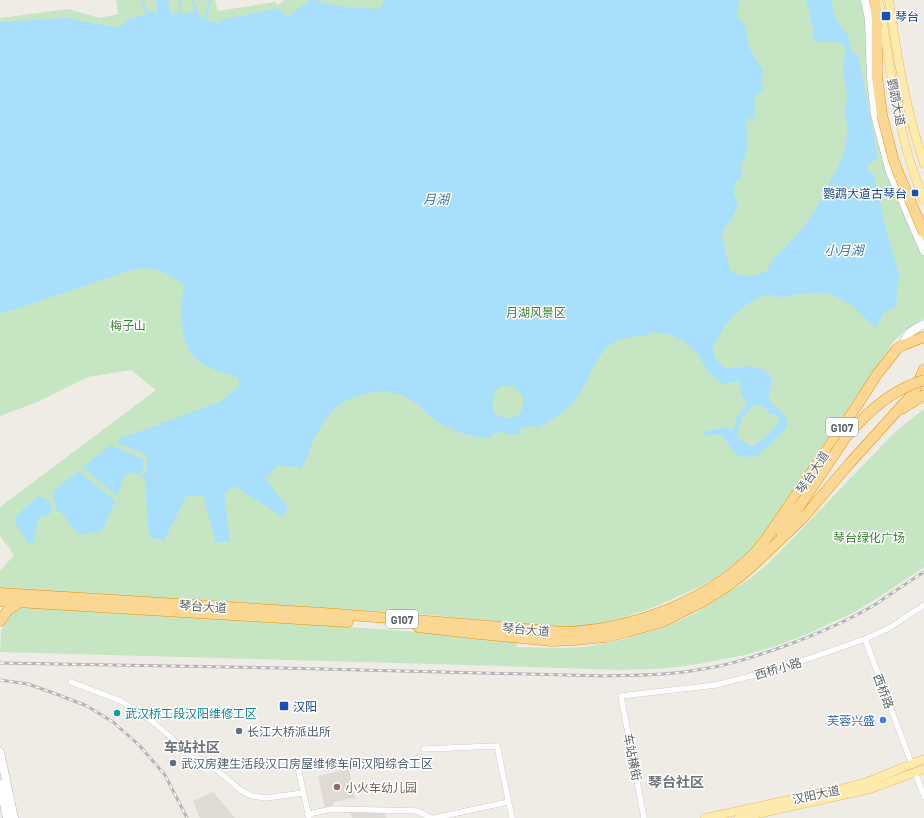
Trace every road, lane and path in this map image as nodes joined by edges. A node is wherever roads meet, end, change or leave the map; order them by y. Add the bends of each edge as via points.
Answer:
1 (865, 0) edge
2 (875, 0) edge
3 (878, 0) edge
4 (889, 0) edge
5 (924, 164) edge
6 (924, 201) edge
7 (924, 234) edge
8 (924, 251) edge
9 (924, 324) edge
10 (924, 336) edge
11 (903, 345) junction
12 (924, 370) edge
13 (924, 380) edge
14 (924, 395) edge
15 (893, 414) junction
16 (769, 551) junction
17 (0, 593) edge
18 (0, 601) edge
19 (21, 602) junction
20 (924, 605) edge
21 (0, 621) edge
22 (864, 639) junction
23 (71, 682) dead end
24 (621, 696) joint
25 (424, 749) dead end
26 (0, 752) edge
27 (924, 759) edge
28 (298, 768) dead end
29 (913, 768) junction
30 (924, 768) edge
31 (0, 784) edge
32 (304, 793) junction
33 (924, 796) edge
34 (508, 802) junction
35 (753, 814) edge
36 (308, 816) edge
37 (7, 818) edge
38 (14, 818) edge
39 (433, 818) edge
40 (512, 818) edge
41 (644, 818) edge
42 (704, 818) edge
43 (740, 818) edge

1 - 8 main road via 869,19 875,115 890,172
2 - 7 highway, bridge via 877,76 882,115 893,158
3 - 6 main road, 鹦鹉大道 via 904,136
4 - 5 main road, 鹦鹉大道 via 908,106
9 - 11 main road via 908,334
10 - 11 highway, 琴台大道 / G107
11 - 17 highway, 琴台大道 / G107 via 878,373 753,555 722,580 699,594 673,607 624,624 587,631 563,632 339,614
12 - 15 highway, 琴台大道 / G107 via 915,390
13 - 16 highway, bridge via 897,392 862,419 846,437
14 - 15 highway
15 - 16 highway, 琴台大道 / G107 via 803,518
16 - 19 highway, 琴台大道 / G107 via 726,587 662,622 605,637 575,640 552,641 414,626
18 - 19 highway, 琴台大道 / G107
19 - 21 highway via 8,610
20 - 22 street, 西桥小路 via 889,628
22 - 24 street, 西桥小路 via 785,667 716,685
22 - 29 street, 西桥路
23 - 32 street via 114,698 152,721 183,748 200,768 206,761 242,792 266,798
24 - 41 street, 车站横街
25 - 34 street via 497,746
26 - 38 main road
27 - 29 main road, 汉阳大道
28 - 32 street
29 - 30 main road, 汉阳大道
29 - 33 street, 西桥路
29 - 35 main road, 汉阳大道 via 870,789
31 - 37 main road
32 - 36 street
34 - 39 street
34 - 40 street
35 - 42 main road, 汉阳大道
35 - 43 main road, 汉阳大道
36 - 39 street via 332,809 417,811

